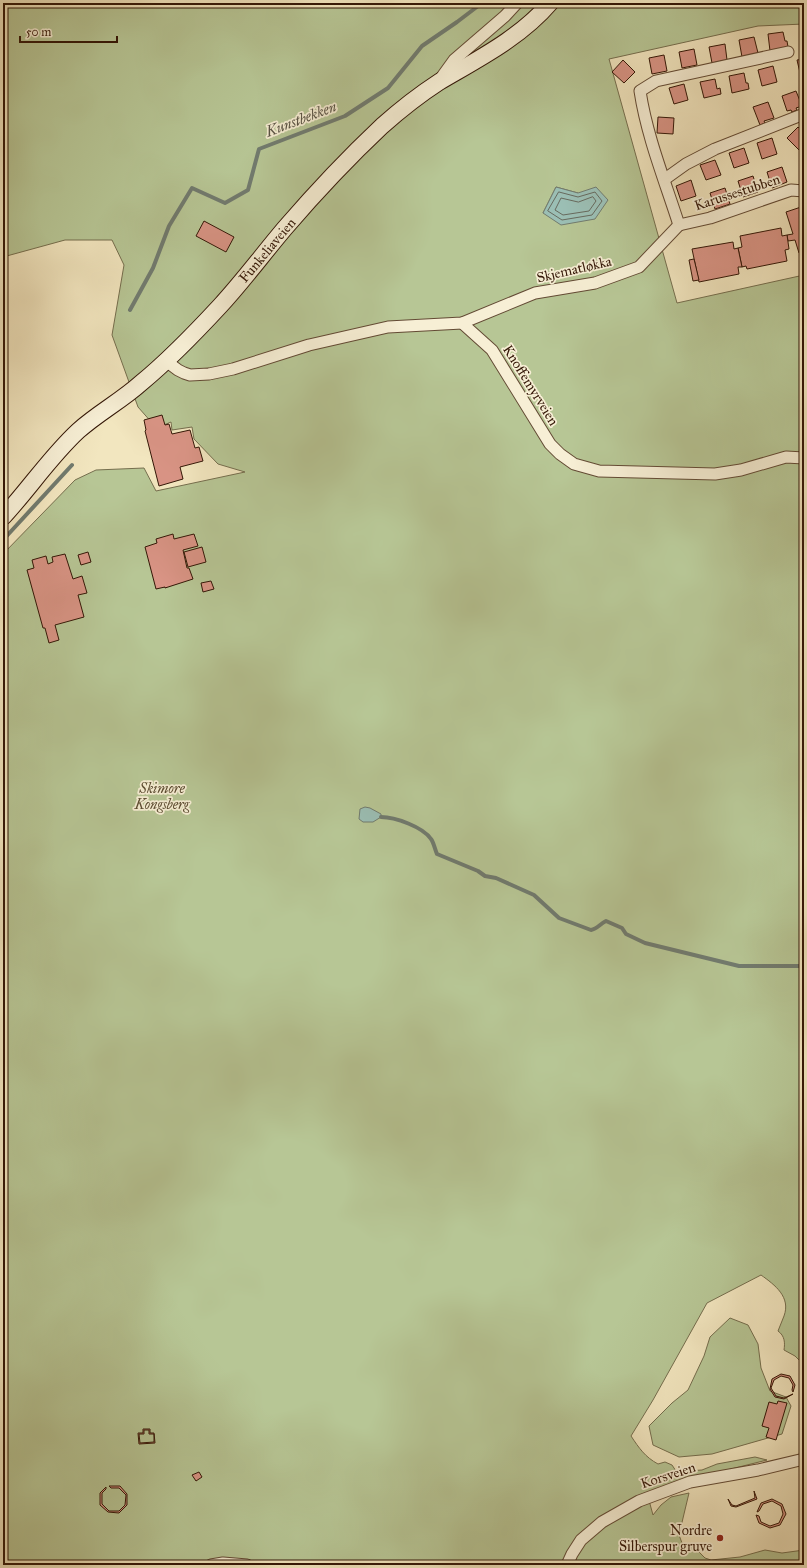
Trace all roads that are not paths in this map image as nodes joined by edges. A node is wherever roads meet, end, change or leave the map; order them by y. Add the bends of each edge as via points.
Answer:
1 (517, 3) edge
2 (550, 3) edge
3 (788, 52) dead end
4 (438, 83) junction
5 (804, 114) edge
6 (665, 180) junction
7 (804, 191) edge
8 (679, 225) junction
9 (462, 323) junction
10 (166, 360) junction
11 (804, 458) edge
12 (3, 517) edge
13 (804, 1459) edge
14 (211, 1565) edge
15 (247, 1565) edge
16 (567, 1565) edge

1 - 4 street via 454,60
2 - 4 street, Funkeliaveien via 516,34
3 - 6 street via 656,81 640,91 642,108
4 - 10 street, Funkeliaveien via 384,124 327,180 221,305
5 - 6 street via 715,149 686,164
6 - 8 street
7 - 8 street, Karussestubben via 791,190 710,218
8 - 9 street, Skjematløkka via 639,268 595,283 535,293
9 - 10 street via 388,327 309,345 210,374 190,375 178,370
9 - 11 street, Knoffemyrveien via 492,350 550,444 574,464 599,471 715,474 741,470 786,457
10 - 12 street, Funkeliaveien via 140,385 101,412 72,437
13 - 16 street, Korsveien via 690,1482 639,1500 602,1522 581,1540
14 - 15 street

